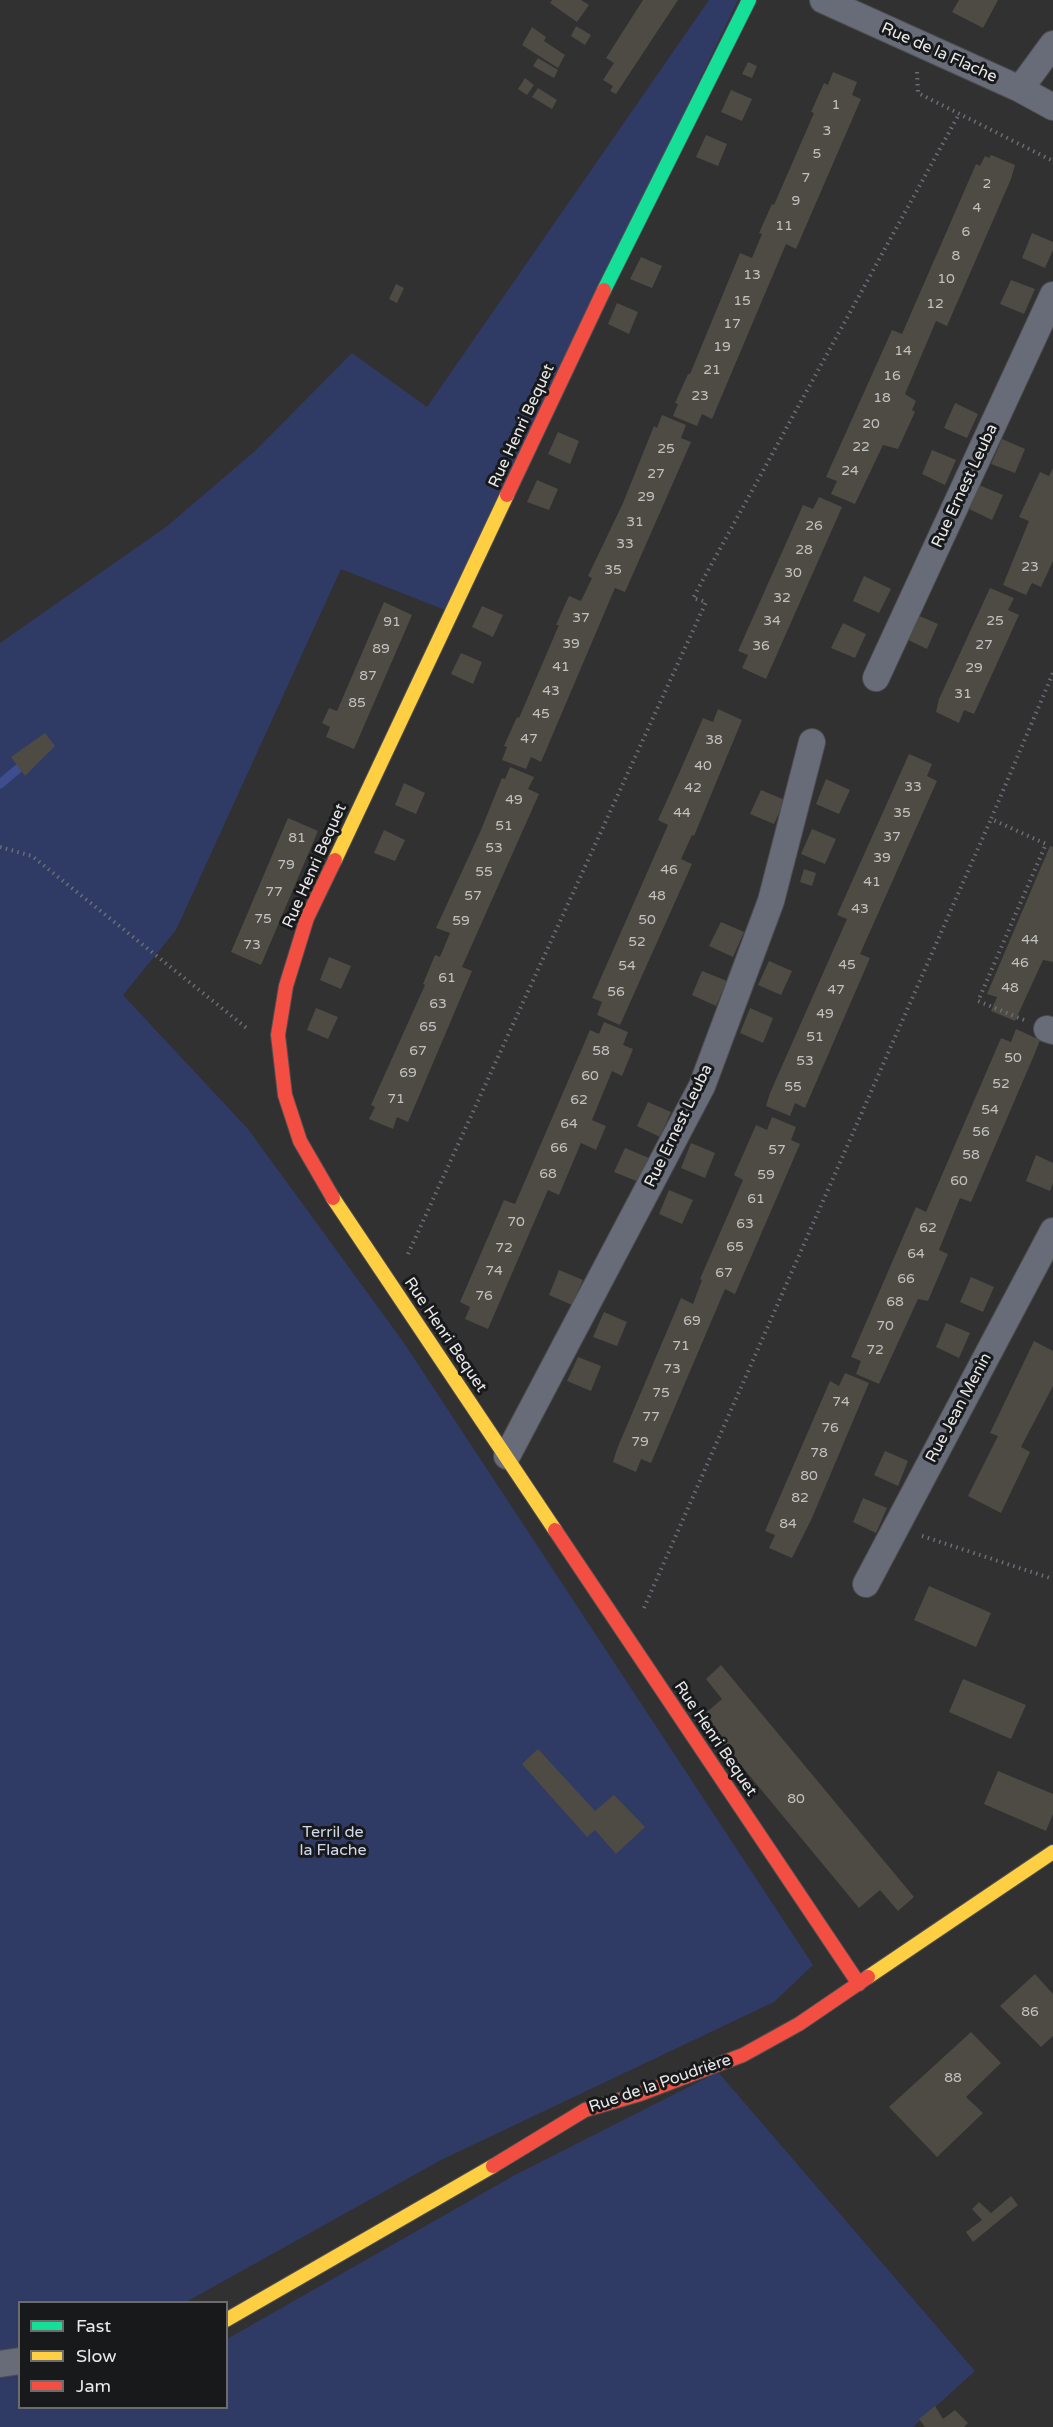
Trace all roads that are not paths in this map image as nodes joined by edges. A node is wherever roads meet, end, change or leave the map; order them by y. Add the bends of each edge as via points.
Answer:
1 (749, 0) edge
2 (823, 0) edge
3 (1053, 44) edge
4 (1020, 89) junction
5 (1053, 107) edge
6 (1053, 295) edge
7 (876, 678) dead end
8 (812, 742) dead end
9 (1053, 1231) edge
10 (507, 1456) junction
11 (866, 1584) dead end
12 (1053, 1852) edge
13 (859, 1984) junction
14 (228, 2319) edge
15 (18, 2361) edge
16 (0, 2364) edge

1 - 10 street, Rue Henri Bequet via 619,260 307,918 286,986 278,1035 285,1095 300,1141 324,1185
2 - 4 street, Rue de la Flache
3 - 4 street
4 - 5 street, Rue de la Flache
6 - 7 street, Rue Ernest Leuba
8 - 10 street, Rue Ernest Leuba via 771,901 702,1086
9 - 11 street, Rue Jean Menin
10 - 13 street, Rue Henri Bequet
12 - 13 street, Rue de la Poudrière
13 - 14 street, Rue de la Poudrière via 800,2024 743,2055 585,2110
15 - 16 street

